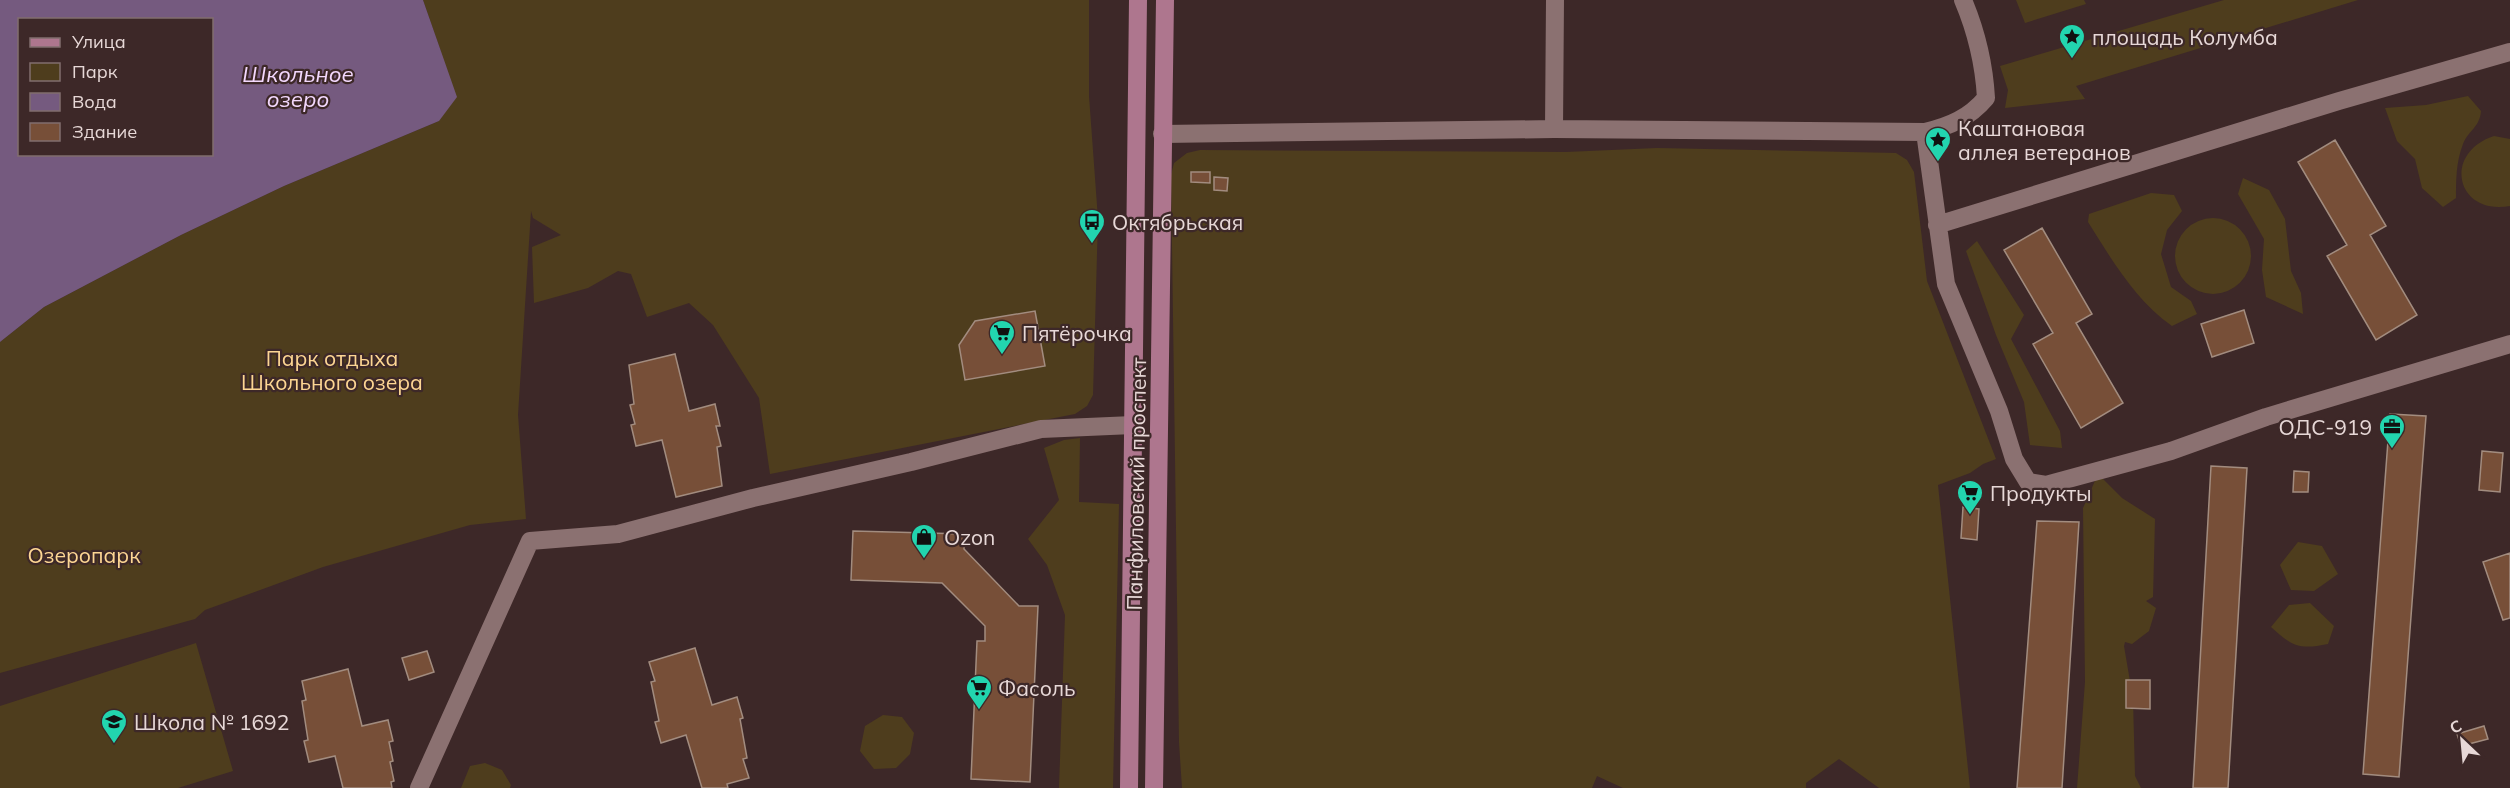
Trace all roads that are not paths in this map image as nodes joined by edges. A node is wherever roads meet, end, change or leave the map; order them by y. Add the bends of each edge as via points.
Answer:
1 (1138, 0) edge
2 (1165, 0) edge
3 (1555, 0) edge
4 (1963, 0) edge
5 (2510, 52) edge
6 (1554, 129) junction
7 (1925, 132) junction
8 (1162, 134) junction
9 (1937, 225) junction
10 (2510, 344) edge
11 (1133, 425) junction
12 (419, 788) edge
13 (1129, 788) edge
14 (1154, 788) edge

1 - 11 main road, Панфиловский проспект
2 - 8 main road, Панфиловский проспект
3 - 6 street
4 - 7 street via 1978,37 1986,98 1976,110 1952,125
5 - 9 street
6 - 7 street
6 - 8 street
7 - 9 street
8 - 14 main road, Панфиловский проспект
9 - 10 street via 1946,284 1999,411 2014,459 2028,482 2046,485 2171,451 2266,417
11 - 12 street via 1041,429 618,534 530,541
11 - 13 main road, Панфиловский проспект

